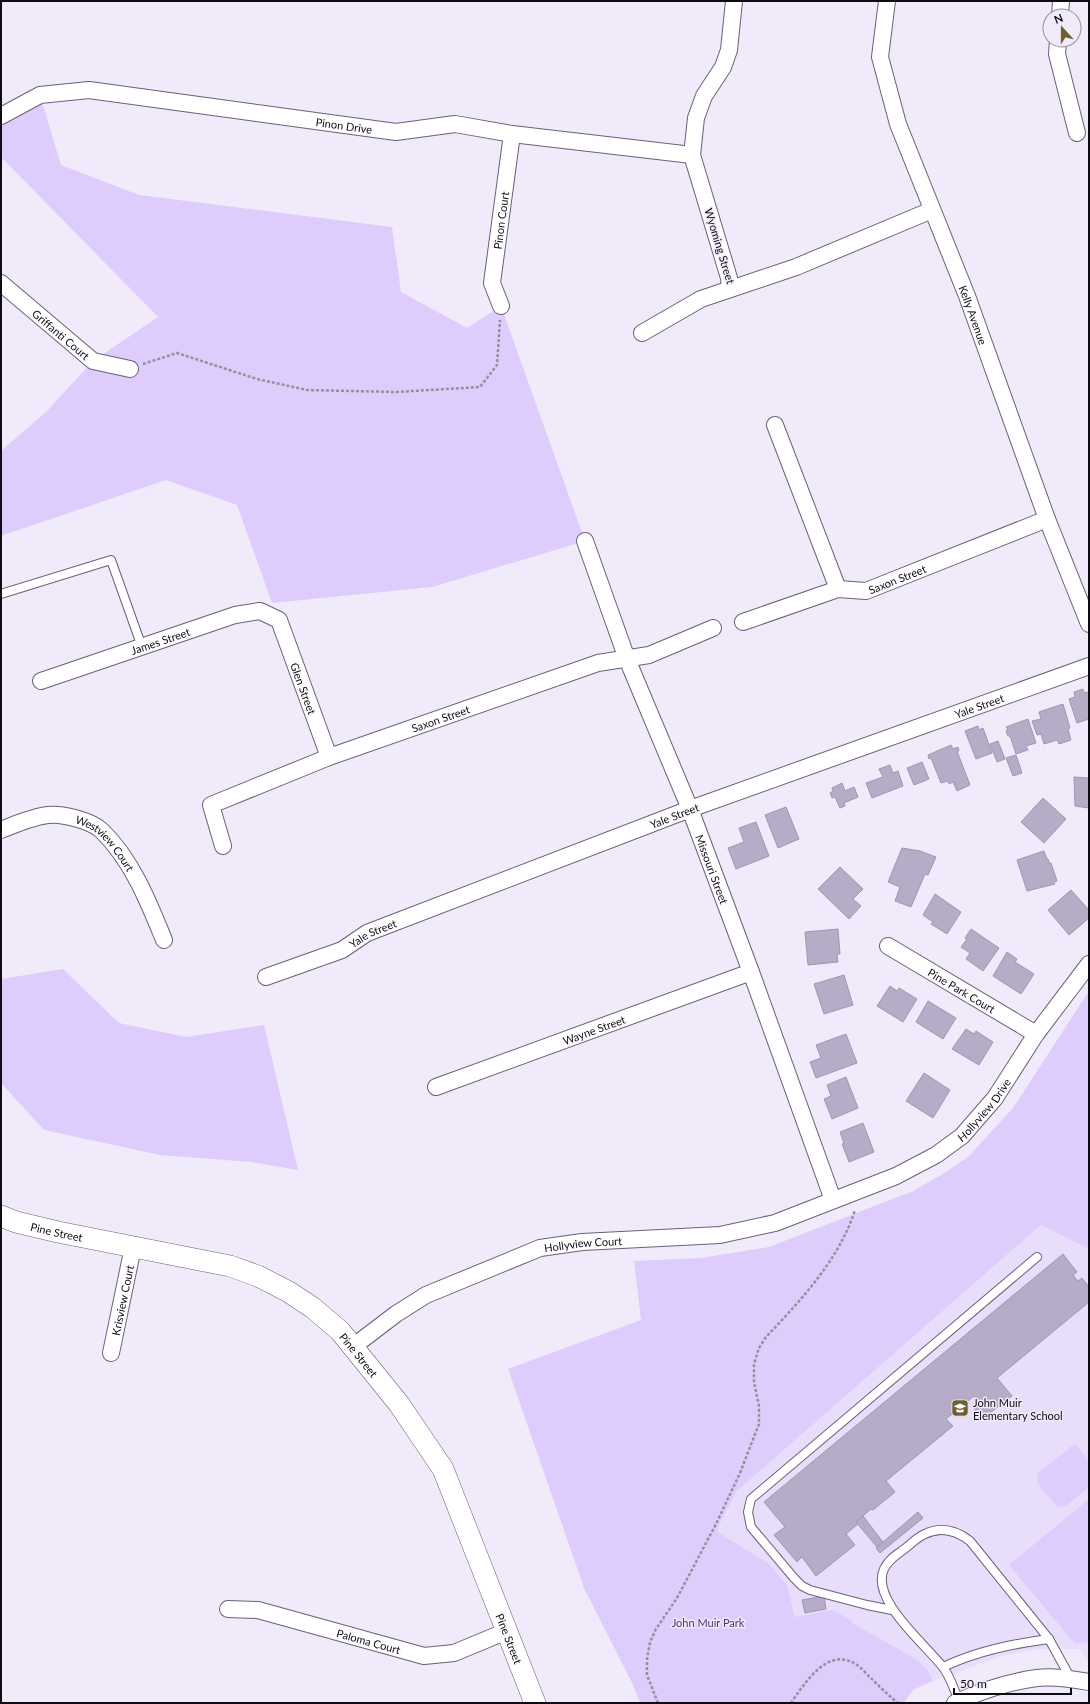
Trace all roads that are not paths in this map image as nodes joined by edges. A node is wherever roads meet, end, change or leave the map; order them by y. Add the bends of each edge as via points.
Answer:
1 (734, 1) edge
2 (887, 1) edge
3 (1057, 48) edge
4 (1, 116) edge
5 (1077, 133) dead end
6 (512, 134) junction
7 (692, 156) junction
8 (932, 210) junction
9 (1, 283) edge
10 (730, 289) junction
11 (501, 306) road end
12 (642, 333) dead end
13 (130, 369) road end
14 (775, 425) dead end
15 (1048, 520) junction
16 (585, 541) dead end
17 (838, 589) junction
18 (1, 594) edge
19 (279, 620) joint
20 (743, 622) dead end
21 (1089, 624) edge
22 (713, 628) dead end
23 (142, 647) junction
24 (628, 659) junction
25 (1089, 666) edge
26 (41, 682) dead end
27 (329, 757) junction
28 (690, 810) junction
29 (1, 830) edge
30 (223, 846) dead end
31 (164, 940) dead end
32 (888, 946) dead end
33 (1089, 964) edge
34 (751, 972) junction
35 (266, 977) dead end
36 (1036, 1034) junction
37 (436, 1087) dead end
38 (833, 1200) junction
39 (1, 1216) edge
40 (133, 1247) junction
41 (1037, 1257) dead end
42 (354, 1346) junction
43 (111, 1354) dead end
44 (228, 1609) dead end
45 (892, 1610) junction
46 (507, 1632) junction
47 (1049, 1639) junction
48 (943, 1667) junction
49 (1071, 1679) junction
50 (1089, 1682) edge
51 (957, 1702) edge
52 (535, 1703) edge

1 - 7 street, Wyoming Street via 729,50 724,67 704,96 696,118
2 - 8 street, Kelly Avenue via 880,57 898,124
3 - 5 street
4 - 6 street, Pinon Drive via 40,95 89,90 396,132 455,124
6 - 7 street, Pinon Drive
6 - 11 street, Pinon Court via 492,283
7 - 10 street, Wyoming Street via 730,278
8 - 10 street, Wyoming Street via 796,267
8 - 15 street, Kelly Avenue
9 - 13 street, Griffanti Court via 92,361
10 - 12 street via 701,299
14 - 17 street
15 - 17 street, Saxon Street via 866,591
15 - 21 street, Kelly Avenue
16 - 24 street, Missouri Street
17 - 20 street, Saxon Street
18 - 23 lane via 111,560
19 - 23 street, James Street via 260,611 235,615
19 - 27 street, Glen Street
22 - 24 street, Saxon Street via 649,655
23 - 26 street, James Street
24 - 27 street, Saxon Street via 598,663
24 - 28 street, Missouri Street
25 - 28 street, Yale Street
27 - 30 street, Saxon Street via 211,805
28 - 34 street, Missouri Street
28 - 35 street, Yale Street via 367,933 342,950
29 - 31 street, Westview Court via 49,814 83,821 101,830 126,860
32 - 36 street, Pine Park Court
33 - 36 street, Hollyview Drive
34 - 37 street, Wayne Street
34 - 38 street, Missouri Street
36 - 38 street, Hollyview Drive via 995,1098 962,1136 936,1155 896,1176
38 - 42 street, Hollyview Court via 775,1223 720,1235 582,1242 540,1248 426,1295
39 - 40 street, Pine Street via 51,1231
40 - 42 street, Pine Street via 230,1266 258,1276 313,1308
40 - 43 street, Krisview Court
41 - 45 lane via 751,1499 748,1512 751,1527 802,1586
42 - 46 street, Pine Street via 399,1404 443,1469
44 - 46 street, Paloma Court via 258,1610 424,1656 454,1653
45 - 47 lane via 883,1594 881,1581 890,1560 924,1534 937,1530 951,1531 961,1534 970,1541
45 - 48 lane
46 - 52 street, Pine Street
47 - 48 lane via 991,1650
47 - 49 lane
48 - 51 lane
49 - 50 street
49 - 51 street via 1031,1679 986,1690

